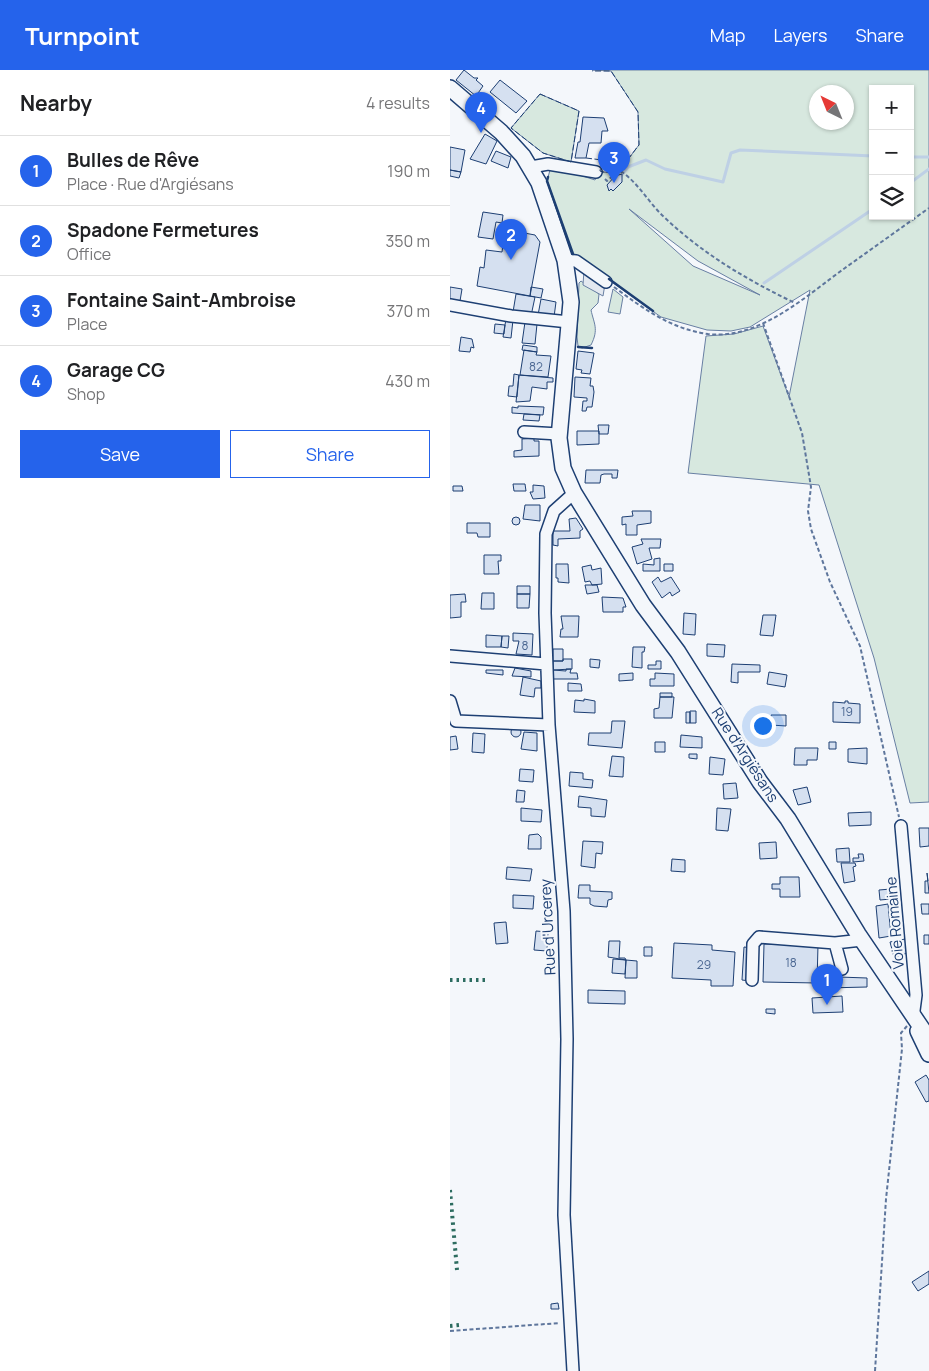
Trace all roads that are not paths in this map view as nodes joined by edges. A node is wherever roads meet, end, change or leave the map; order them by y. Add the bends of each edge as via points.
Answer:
1 (450, 88) edge
2 (531, 167) junction
3 (596, 172) road end
4 (565, 260) junction
5 (606, 282) road end
6 (450, 305) edge
7 (570, 322) junction
8 (524, 432) dead end
9 (559, 434) junction
10 (574, 493) junction
11 (450, 656) edge
12 (546, 664) junction
13 (450, 701) edge
14 (549, 725) junction
15 (901, 826) road end
16 (862, 940) junction
17 (834, 943) junction
18 (842, 969) dead end
19 (752, 980) dead end
20 (913, 1018) junction
21 (929, 1039) edge
22 (929, 1054) edge
23 (573, 1371) edge

1 - 2 main road, Rue d'Argiésans via 515,146
2 - 3 street via 548,164
2 - 4 main road, Rue d'Argiésans
4 - 5 street via 576,260
4 - 7 main road, Rue d'Argiésans via 571,291
6 - 7 street
7 - 9 main road, Rue d'Argiésans
8 - 9 street
9 - 10 main road, Rue d'Argiésans via 563,468
10 - 12 street, Rue d'Urcerey via 554,511 546,534
10 - 16 main road, Rue d'Argiésans via 643,606 678,652 760,782 788,819
11 - 12 street
12 - 14 street, Rue d'Urcerey
13 - 14 street via 456,721
14 - 23 street, Rue d'Urcerey via 564,911 567,1038 564,1215
15 - 20 street, Voie Romaine via 916,995
16 - 17 street
16 - 20 main road, Rue d'Argiésans
17 - 18 street
17 - 19 street via 759,937 753,944
20 - 21 main road, Rue d'Argiésans
20 - 22 main road, Rue d'Argiésans

